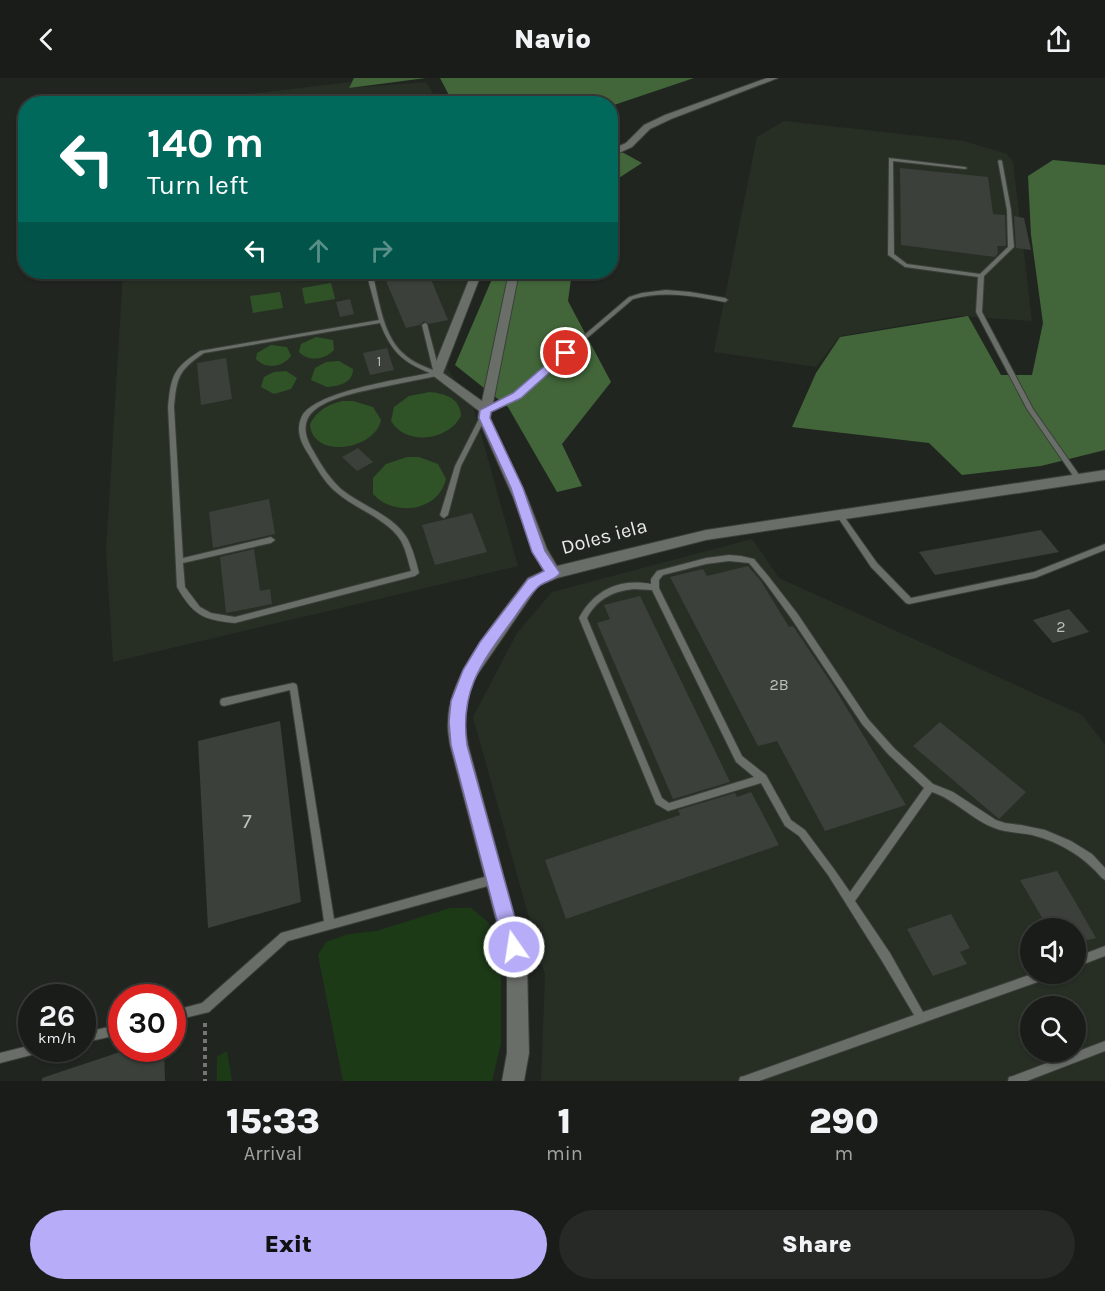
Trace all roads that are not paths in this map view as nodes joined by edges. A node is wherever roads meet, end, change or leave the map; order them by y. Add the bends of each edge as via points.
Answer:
1 (774, 78) edge
2 (618, 150) edge
3 (1000, 161) dead end
4 (965, 168) dead end
5 (981, 276) junction
6 (371, 279) edge
7 (474, 279) edge
8 (513, 279) edge
9 (725, 300) dead end
10 (382, 321) junction
11 (425, 324) dead end
12 (437, 374) junction
13 (486, 410) junction
14 (1105, 475) edge
15 (1078, 478) junction
16 (839, 514) junction
17 (444, 515) dead end
18 (271, 540) dead end
19 (1105, 547) edge
20 (180, 561) junction
21 (553, 573) junction
22 (655, 588) junction
23 (224, 702) dead end
24 (763, 778) junction
25 (930, 787) junction
26 (1105, 875) edge
27 (497, 878) junction
28 (850, 900) junction
29 (330, 925) junction
30 (1105, 951) edge
31 (1086, 958) edge
32 (1020, 983) edge
33 (186, 1013) edge
34 (921, 1018) junction
35 (1105, 1046) edge
36 (18, 1053) edge
37 (0, 1058) edge
38 (513, 1081) edge
39 (744, 1081) edge
40 (1012, 1081) edge

1 - 2 street via 668,117 647,127
3 - 5 lane via 1011,247
4 - 5 lane via 891,159 891,255 905,265
5 - 15 lane via 979,312 1030,409
6 - 10 lane
7 - 12 street
8 - 13 street
9 - 13 lane via 647,291 631,298 517,395
10 - 12 lane via 391,345 406,362
10 - 20 lane via 202,352 180,366 173,382 171,406
11 - 12 lane
12 - 13 street
12 - 20 lane via 335,395 305,416 302,432 309,452 337,489 403,534 416,573 236,620 210,618 193,608 181,587
13 - 17 lane via 458,465
13 - 21 street via 484,418 522,500 539,552
14 - 15 street, Doles iela
15 - 16 street, Doles iela
16 - 19 lane via 874,565 909,600 1035,575
16 - 21 street, Doles iela via 685,539
18 - 20 lane
21 - 27 street, Doles iela via 533,582 485,647 468,675 459,701 459,745
22 - 24 lane via 739,759
22 - 24 lane via 645,585 601,594 587,607 583,618 658,801 668,807
22 - 25 lane via 660,573 724,559 752,561 796,615 859,713 907,768
23 - 29 lane via 292,686
24 - 28 lane via 788,823 802,833
25 - 26 lane via 949,792 974,813 1004,828 1051,836 1077,848 1097,863
25 - 28 lane
27 - 29 lane
27 - 38 street, Doles iela via 517,962 518,1053
28 - 34 lane
29 - 33 lane via 285,937 205,1008
30 - 31 lane
32 - 34 lane
34 - 39 lane
35 - 40 lane
36 - 37 lane

